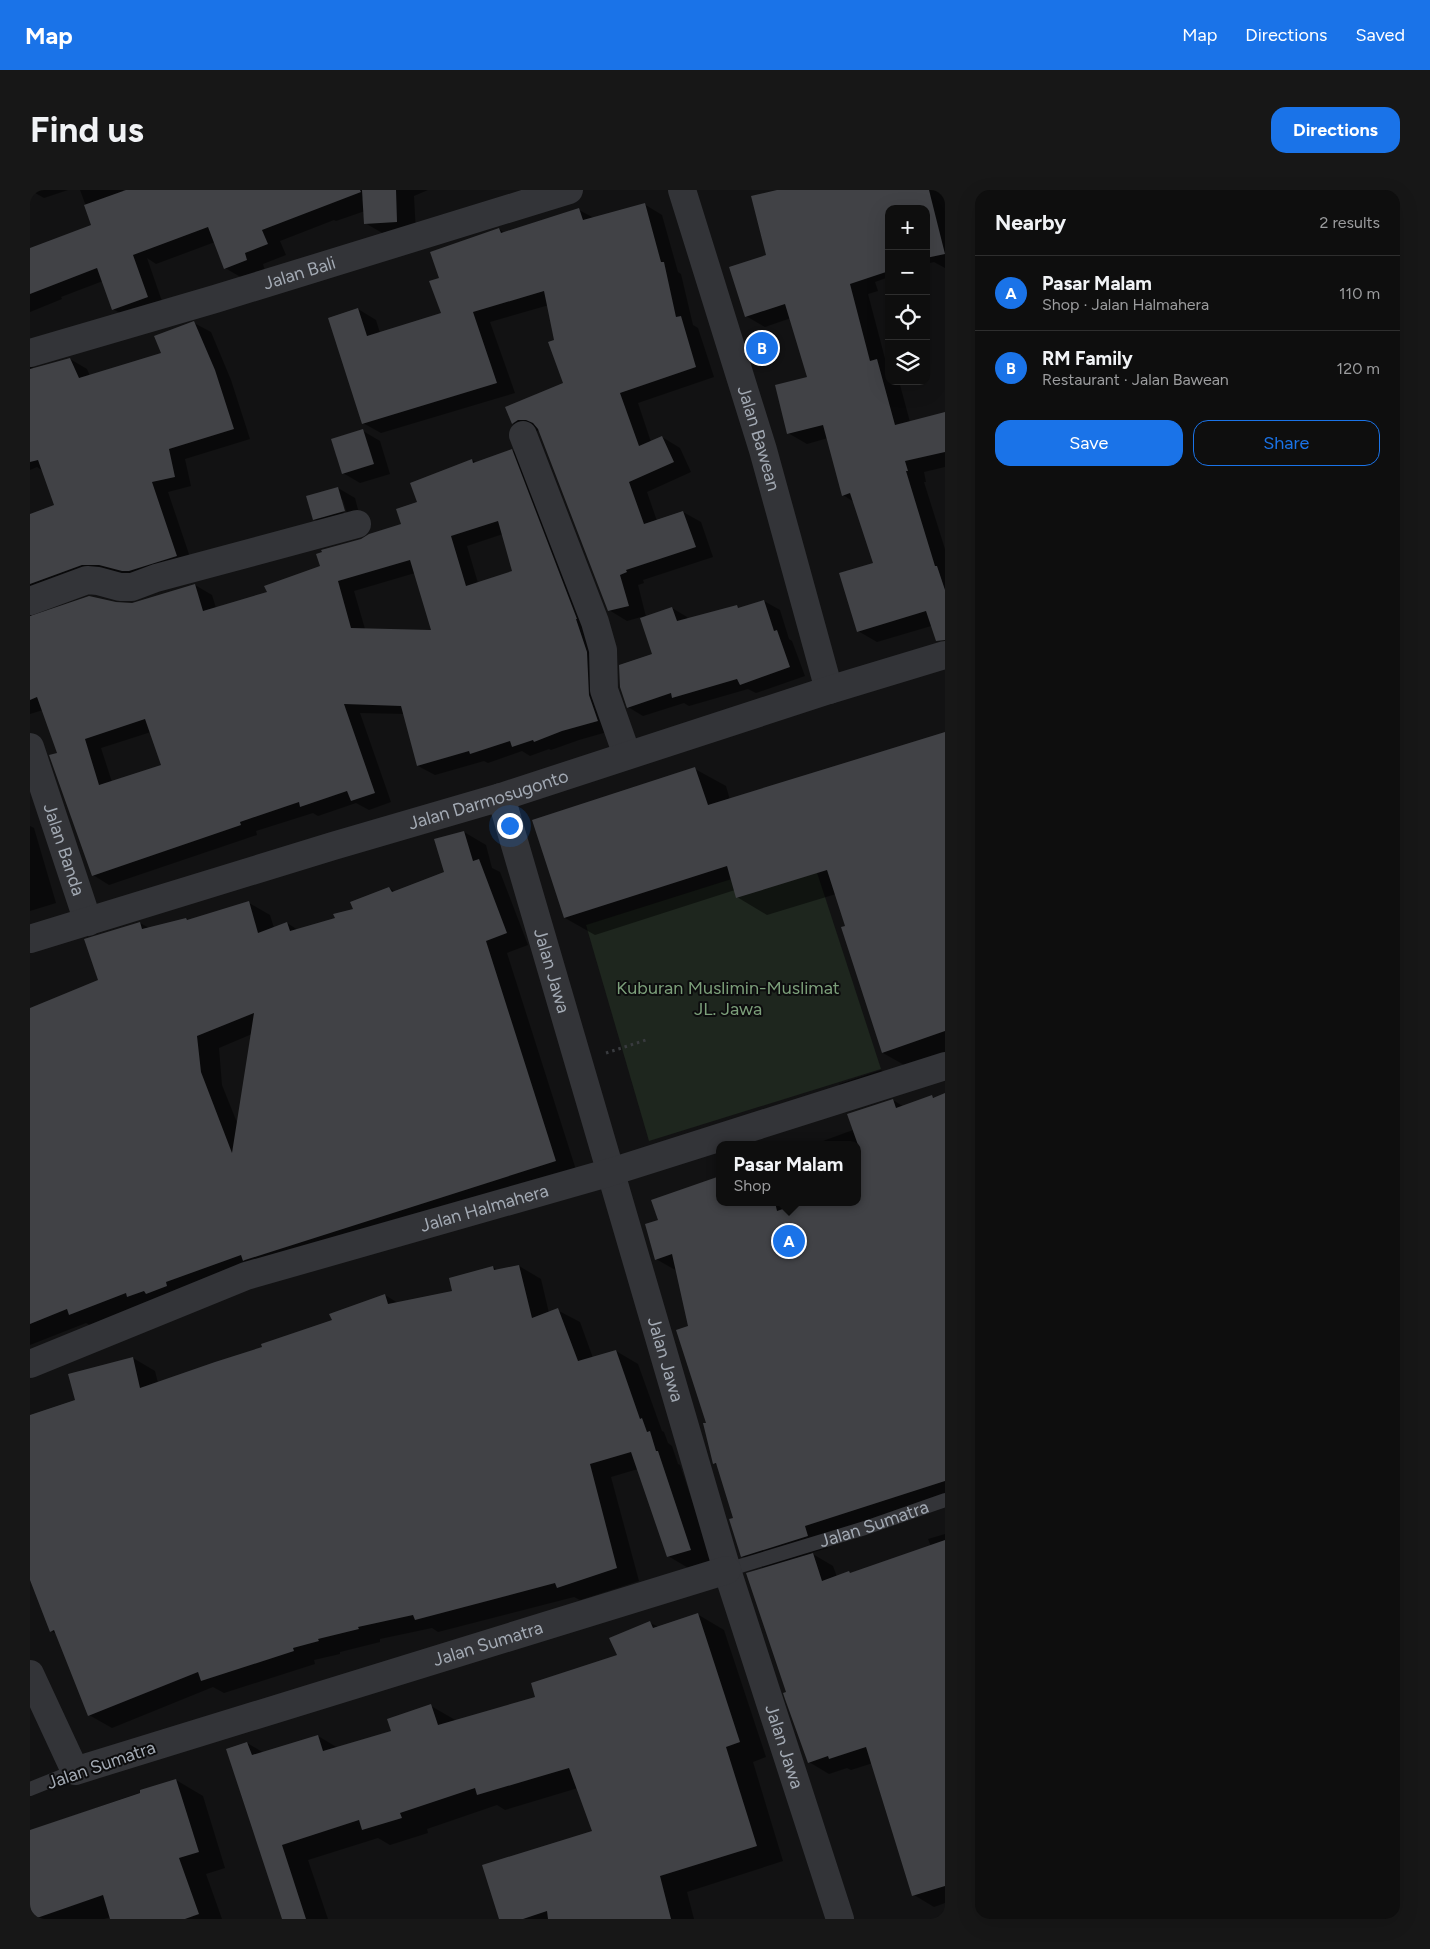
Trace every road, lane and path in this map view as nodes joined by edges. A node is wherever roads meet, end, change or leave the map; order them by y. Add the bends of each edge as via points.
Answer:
1 (569, 190) edge
2 (682, 190) edge
3 (30, 353) edge
4 (523, 435) dead end
5 (356, 524) dead end
6 (30, 601) edge
7 (945, 655) edge
8 (829, 690) junction
9 (30, 747) edge
10 (627, 755) junction
11 (500, 797) junction
12 (88, 922) junction
13 (30, 939) edge
14 (646, 1040) dead end
15 (598, 1055) dead end
16 (945, 1066) edge
17 (611, 1172) junction
18 (30, 1364) edge
19 (945, 1500) edge
20 (727, 1570) junction
21 (30, 1674) edge
22 (75, 1771) junction
23 (30, 1789) edge
24 (840, 1919) edge

1 - 3 street, Jalan Bali
2 - 8 street, Jalan Bawean via 763,450
4 - 10 street via 595,622 603,650 604,690
5 - 6 street via 132,587 87,580
7 - 8 street, Jalan Darmosugonto
8 - 10 street, Jalan Darmosugonto
9 - 12 street, Jalan Banda
10 - 11 street, Jalan Darmosugonto
11 - 12 street, Jalan Darmosugonto
11 - 17 street, Jalan Jawa
12 - 13 street, Jalan Darmosugonto
14 - 15 path
16 - 17 street, Jalan Halmahera
17 - 18 street, Jalan Halmahera via 246,1276
17 - 20 street, Jalan Jawa
19 - 20 lane, Jalan Sumatra
20 - 22 street, Jalan Sumatra
20 - 24 street, Jalan Jawa
21 - 22 street
22 - 23 lane, Jalan Sumatra

